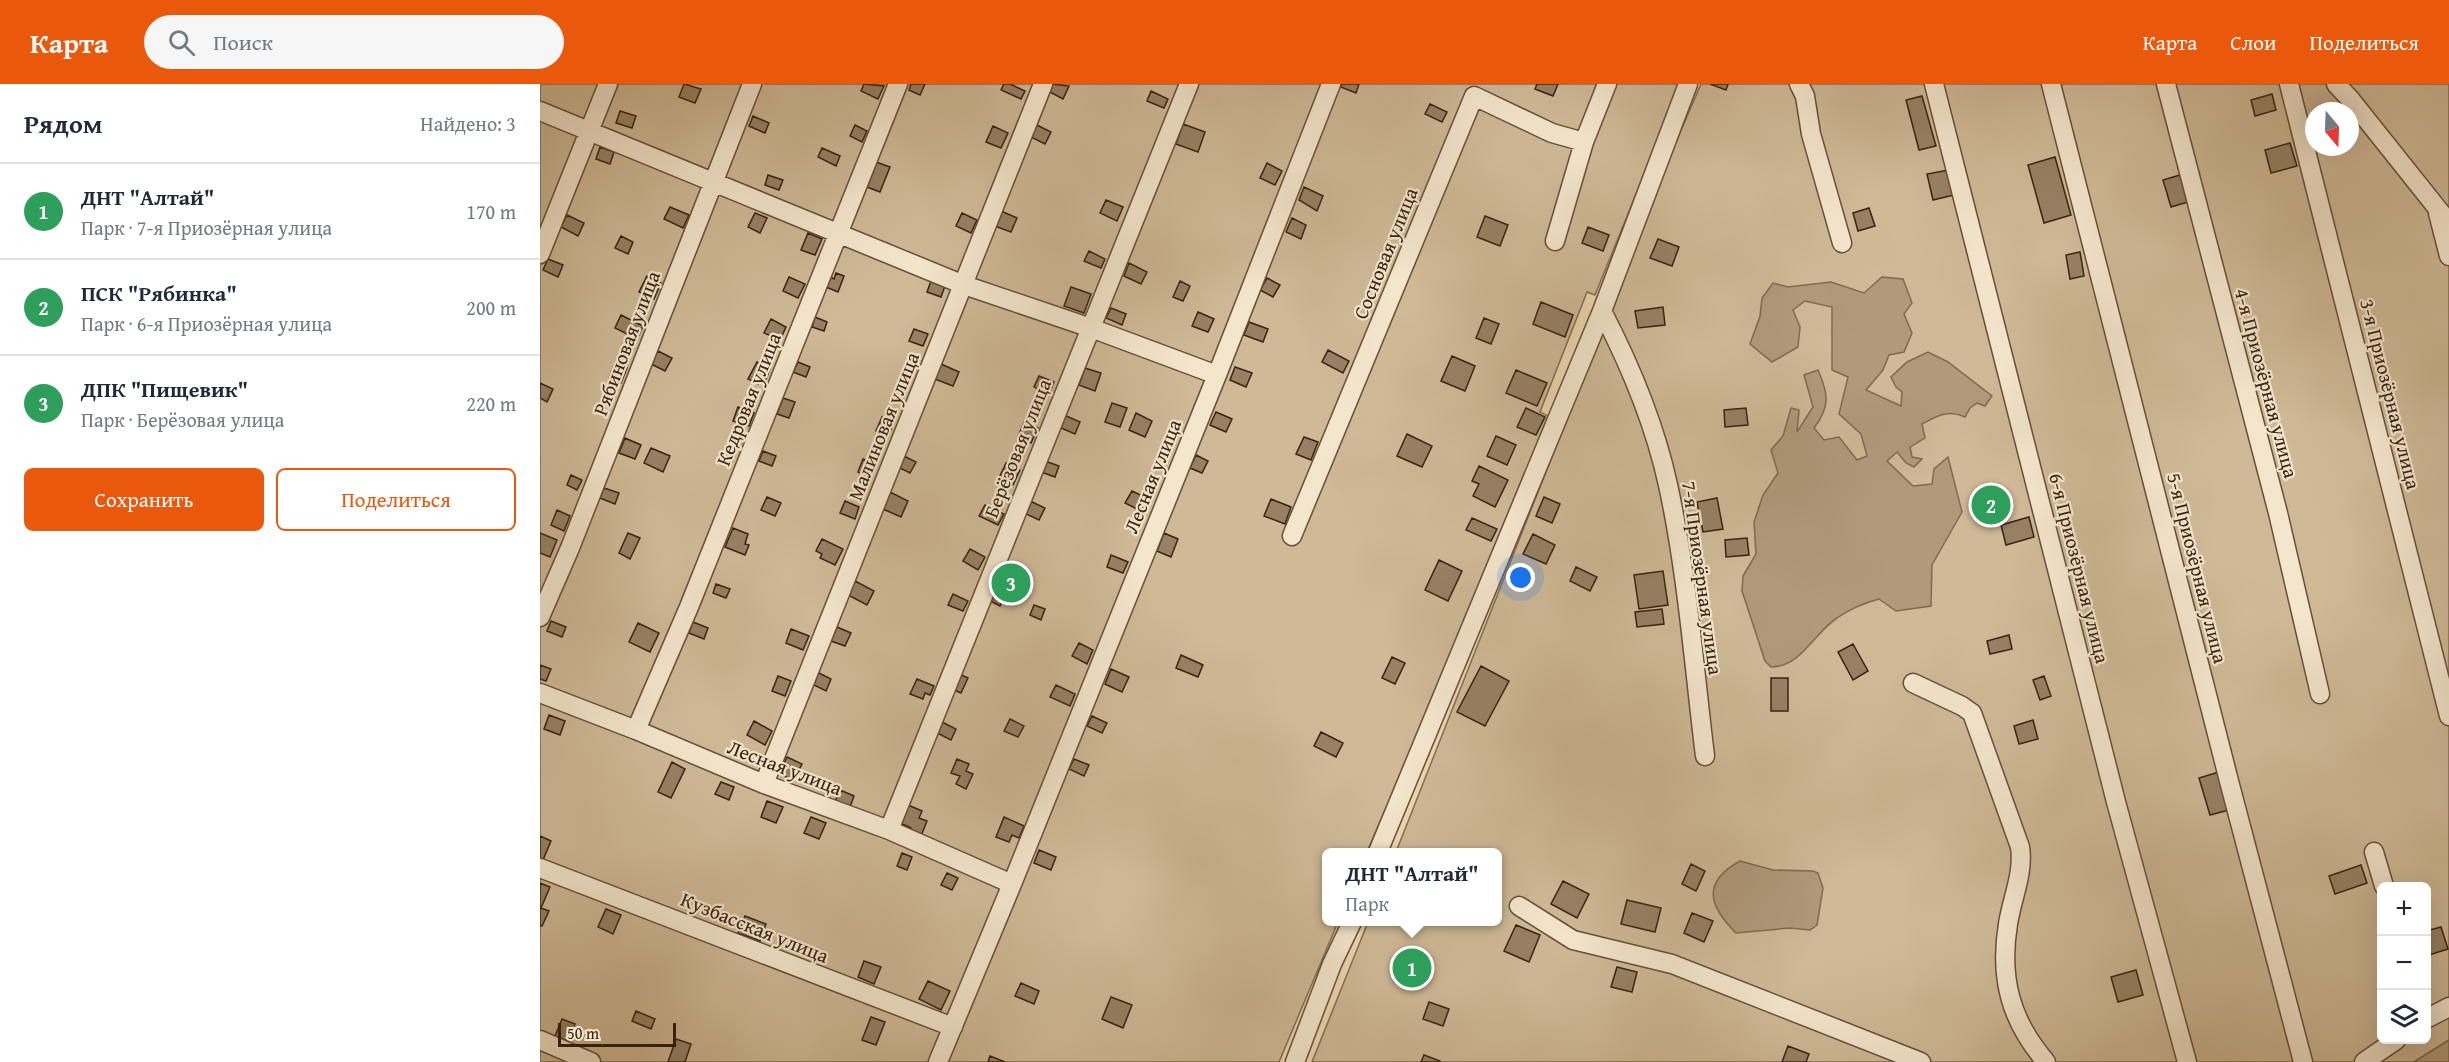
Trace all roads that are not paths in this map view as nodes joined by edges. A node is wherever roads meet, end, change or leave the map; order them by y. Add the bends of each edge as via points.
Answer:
1 (608, 84) edge
2 (752, 84) edge
3 (898, 84) edge
4 (1043, 84) edge
5 (1189, 84) edge
6 (1331, 84) edge
7 (1607, 84) edge
8 (1688, 84) edge
9 (1799, 84) edge
10 (1934, 84) edge
11 (2051, 84) edge
12 (2166, 84) edge
13 (2289, 84) edge
14 (2336, 84) edge
15 (540, 111) edge
16 (589, 131) junction
17 (1584, 142) junction
18 (712, 181) junction
19 (2437, 208) junction
20 (2449, 224) edge
21 (839, 232) junction
22 (1555, 241) dead end
23 (1842, 243) dead end
24 (540, 254) edge
25 (2449, 256) edge
26 (964, 285) junction
27 (1602, 311) junction
28 (1091, 328) junction
29 (1217, 375) junction
30 (1292, 536) dead end
31 (540, 617) edge
32 (1913, 683) dead end
33 (540, 693) edge
34 (2320, 694) dead end
35 (2449, 716) edge
36 (636, 730) junction
37 (1705, 756) dead end
38 (764, 784) junction
39 (889, 830) junction
40 (1380, 848) edge
41 (2374, 852) dead end
42 (540, 867) edge
43 (2383, 882) edge
44 (1012, 884) junction
45 (1519, 906) dead end
46 (1350, 926) edge
47 (2449, 1007) edge
48 (2431, 1017) edge
49 (953, 1027) junction
50 (540, 1040) edge
51 (2390, 1044) edge
52 (591, 1062) edge
53 (938, 1062) edge
54 (1295, 1062) edge
55 (1921, 1062) edge
56 (2046, 1062) edge
57 (2187, 1062) edge
58 (2303, 1062) edge
59 (2364, 1062) edge

1 - 16 street
2 - 18 street, Рябиновая улица
3 - 21 street, Кедровая улица
4 - 26 street, Малиновая улица
5 - 28 street, Берёзовая улица
6 - 29 street, Лесная улица
7 - 17 street
8 - 27 street
9 - 23 street
10 - 57 street, 6-я Приозёрная улица via 2113,791
11 - 58 street, 5-я Приозёрная улица
12 - 34 street, 4-я Приозёрная улица via 2278,513
13 - 35 street, 3-я Приозёрная улица
14 - 19 street
15 - 16 street
16 - 18 street
16 - 24 street
17 - 22 street
17 - 30 street, Сосновая улица via 1552,133 1474,96
18 - 21 street
18 - 31 street, Рябиновая улица
19 - 20 street
19 - 25 street
21 - 26 street
21 - 36 street, Кедровая улица
26 - 28 street
26 - 38 street, Малиновая улица
27 - 37 street, 7-я Приозёрная улица via 1644,407 1668,482
27 - 40 street
28 - 29 street
28 - 39 street, Берёзовая улица
29 - 44 street, Лесная улица
32 - 56 street via 1971,713 2020,847 2022,862 2008,926 2008,994 2023,1032
33 - 36 street, Лесная улица
36 - 38 street, Лесная улица
38 - 39 street, Лесная улица
39 - 44 street, Лесная улица
41 - 43 street
42 - 49 street, Кузбасская улица
44 - 49 street, Лесная улица
45 - 55 street via 1573,940 1672,964
46 - 54 street
47 - 48 street
49 - 53 street, Лесная улица
50 - 52 street
51 - 59 street

